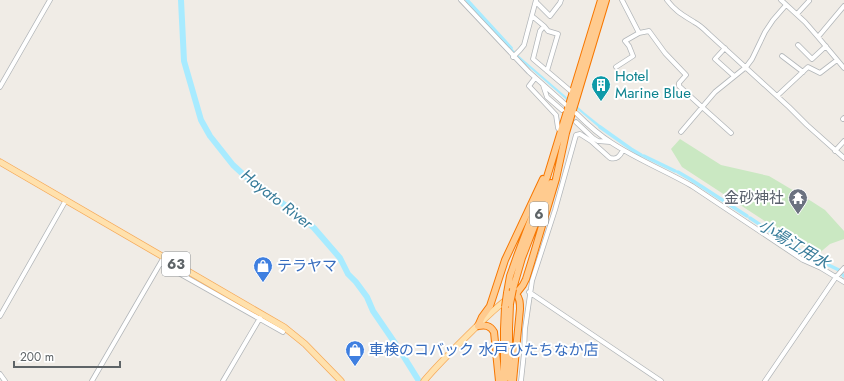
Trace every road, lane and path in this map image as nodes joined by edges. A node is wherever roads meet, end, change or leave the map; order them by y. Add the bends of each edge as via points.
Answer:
1 (50, 0) edge
2 (460, 0) edge
3 (561, 0) edge
4 (602, 0) edge
5 (622, 0) edge
6 (667, 0) edge
7 (536, 1) edge
8 (810, 1) edge
9 (785, 2) edge
10 (844, 6) edge
11 (797, 14) junction
12 (532, 16) junction
13 (544, 26) junction
14 (639, 33) junction
15 (818, 37) junction
16 (798, 45) dead end
17 (826, 46) junction
18 (725, 48) junction
19 (782, 56) dead end
20 (513, 57) junction
21 (837, 60) junction
22 (616, 67) dead end
23 (746, 67) junction
24 (844, 68) edge
25 (547, 71) junction
26 (802, 72) junction
27 (734, 76) junction
28 (535, 78) junction
29 (543, 85) junction
30 (0, 87) edge
31 (573, 93) junction
32 (777, 96) junction
33 (566, 104) dead end
34 (702, 108) junction
35 (562, 110) dead end
36 (576, 113) dead end
37 (576, 122) dead end
38 (561, 132) junction
39 (681, 132) dead end
40 (731, 133) dead end
41 (564, 139) junction
42 (844, 141) edge
43 (610, 142) junction
44 (558, 145) junction
45 (623, 150) junction
46 (835, 151) junction
47 (844, 158) edge
48 (0, 162) edge
49 (66, 200) junction
50 (162, 260) junction
51 (844, 268) edge
52 (836, 277) junction
53 (529, 280) junction
54 (844, 282) edge
55 (514, 291) junction
56 (529, 292) junction
57 (520, 300) junction
58 (528, 301) junction
59 (508, 306) junction
60 (0, 316) edge
61 (261, 317) junction
62 (478, 326) junction
63 (283, 332) dead end
64 (0, 374) edge
65 (425, 379) edge
66 (5, 381) edge
67 (92, 381) edge
68 (223, 381) edge
69 (341, 381) edge
70 (499, 381) edge
71 (504, 381) edge
72 (509, 381) edge
73 (512, 381) edge
74 (521, 381) edge
75 (661, 381) edge
76 (765, 381) edge

1 - 30 street
2 - 20 street
3 - 7 street via 550,16
4 - 31 highway, 6
4 - 41 highway, 6
5 - 14 street
6 - 18 street via 680,14 696,23
7 - 12 street
8 - 11 street
9 - 11 street
9 - 23 street
10 - 15 street
11 - 15 street
12 - 13 street
12 - 20 street via 524,45
13 - 25 street via 540,31 533,59
13 - 25 street via 548,31 558,34
14 - 22 street via 625,41 633,56
14 - 34 street via 650,31 665,53 686,75 679,86
15 - 17 street
16 - 17 street via 812,59
17 - 21 street
18 - 23 street
18 - 27 street via 715,59
19 - 26 street
20 - 28 street
21 - 24 street
21 - 26 street via 820,73 808,67
23 - 27 street
23 - 32 street
25 - 31 street
26 - 32 street
27 - 34 street via 715,92
28 - 29 street
28 - 38 street via 529,86 556,115
29 - 33 street
29 - 35 street via 549,100
31 - 38 highway, 6
32 - 46 street
34 - 39 street
34 - 40 street
36 - 43 street
37 - 43 street via 598,141
38 - 44 highway, 6
41 - 53 highway
41 - 55 highway, 6 via 548,192 522,258
42 - 46 street
43 - 45 street
44 - 59 highway, 6, bridge via 515,260 507,293
44 - 62 highway via 505,260 490,306
45 - 52 street via 692,186 804,260
45 - 53 street via 613,159 591,141 580,134 576,135 555,210
46 - 47 street
48 - 49 main road, 63
49 - 50 main road, 63
49 - 60 street
50 - 61 main road, 63
50 - 67 street
51 - 52 street
52 - 54 street
52 - 76 street
53 - 55 highway
53 - 56 street
55 - 57 highway
55 - 59 highway, 6, bridge
55 - 62 main road
56 - 58 street
56 - 75 street
57 - 58 street
57 - 73 highway
58 - 74 street
59 - 71 highway, 6 via 504,329
59 - 72 highway, 6
61 - 63 street
61 - 68 street
61 - 69 main road, 63 via 284,327
62 - 65 main road
62 - 70 highway via 490,327 494,332
64 - 66 street

